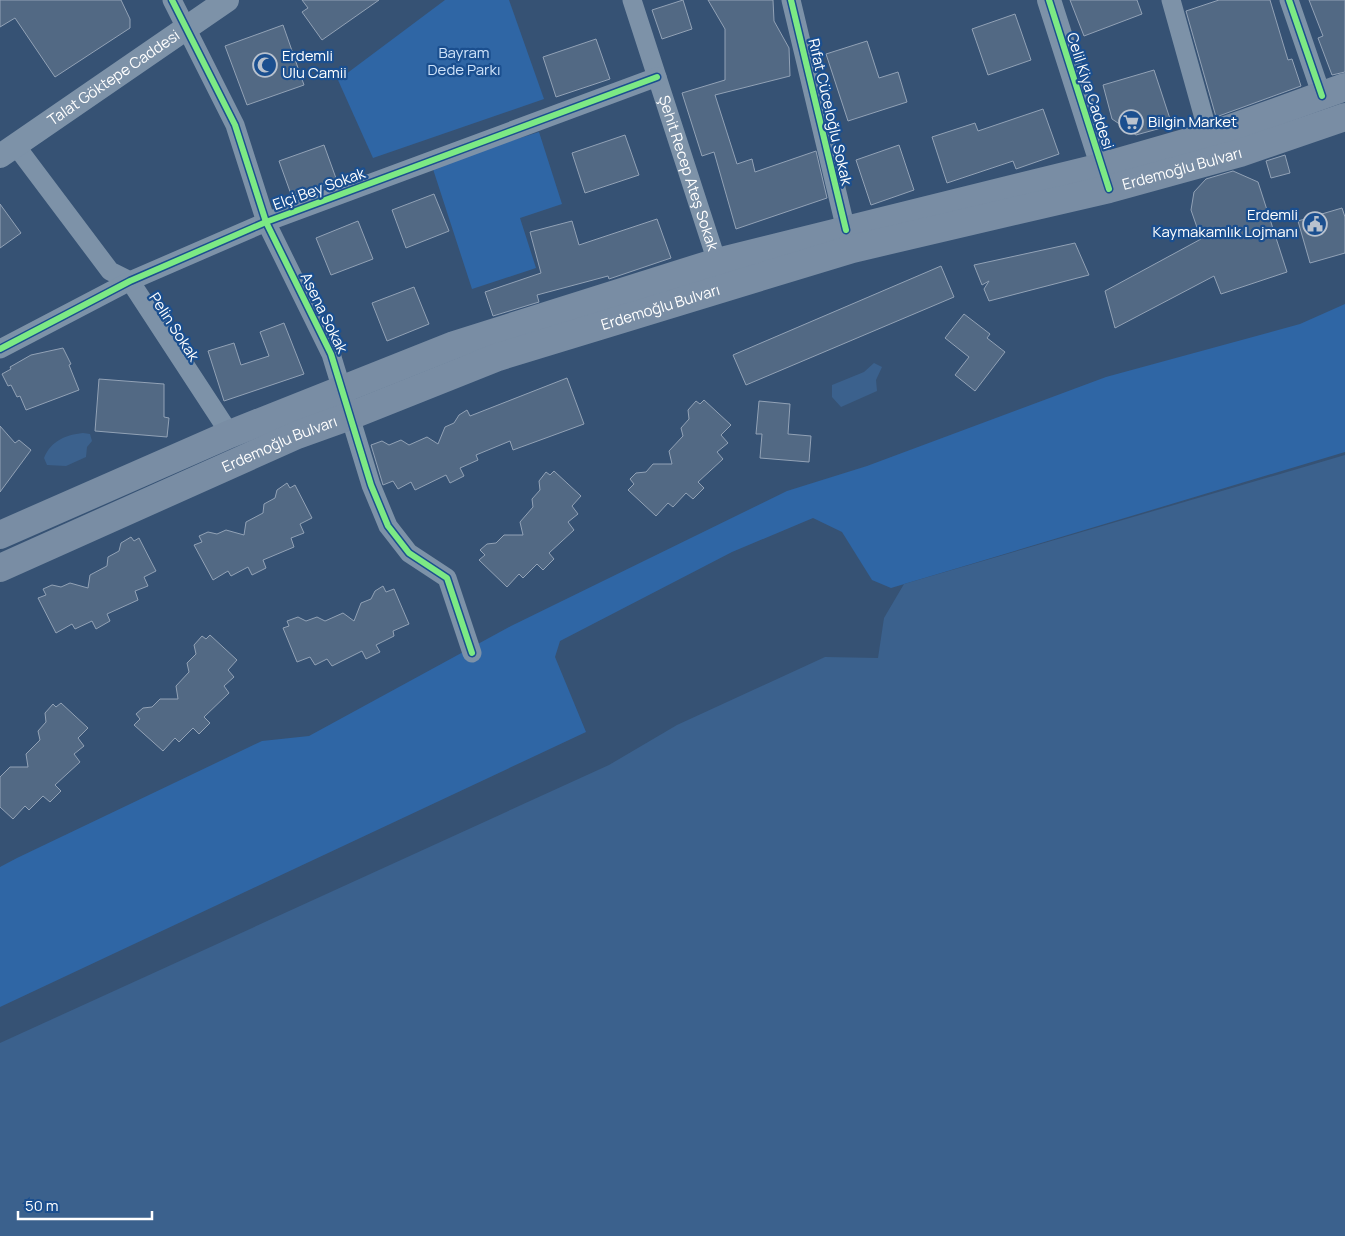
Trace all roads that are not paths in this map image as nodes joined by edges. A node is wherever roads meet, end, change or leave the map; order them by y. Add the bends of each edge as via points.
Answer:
1 (172, 0) edge
2 (228, 0) edge
3 (632, 0) edge
4 (791, 0) edge
5 (1049, 0) edge
6 (1171, 0) edge
7 (1289, 0) edge
8 (188, 28) junction
9 (657, 77) junction
10 (1333, 92) edge
11 (1345, 117) edge
12 (1209, 136) junction
13 (8, 151) edge
14 (1105, 178) junction
15 (266, 222) junction
16 (846, 230) junction
17 (717, 262) junction
18 (130, 281) junction
19 (0, 348) edge
20 (343, 389) junction
21 (350, 416) junction
22 (230, 434) junction
23 (0, 535) edge
24 (0, 568) edge
25 (472, 652) dead end

1 - 8 street, Asena Sokak
2 - 8 street, Talat Göktepe Caddesi
3 - 9 street, Şehit Recep Ateş Sokak
4 - 16 street, Rıfat Cüceloğlu Sokak
5 - 14 street, Celil Kiya Caddesi
6 - 12 street
7 - 10 street
8 - 13 street, Talat Göktepe Caddesi
8 - 15 street, Asena Sokak via 236,125
9 - 15 street, Elçi Bey Sokak
9 - 17 street, Şehit Recep Ateş Sokak
10 - 12 main road, Erdemoğlu Bulvarı
11 - 14 main road, Erdemoğlu Bulvarı via 1240,153
12 - 14 main road, Erdemoğlu Bulvarı
13 - 18 street, Pelin Sokak via 110,271
14 - 16 main road, Erdemoğlu Bulvarı
14 - 21 main road, Erdemoğlu Bulvarı via 852,248 498,357
15 - 18 street, Elçi Bey Sokak
15 - 20 street, Asena Sokak via 331,354
16 - 17 main road, Erdemoğlu Bulvarı
17 - 20 main road, Erdemoğlu Bulvarı via 454,346
18 - 19 street, Elçi Bey Sokak
18 - 22 street, Pelin Sokak
20 - 21 street, Asena Sokak
20 - 22 main road, Erdemoğlu Bulvarı
21 - 24 main road, Erdemoğlu Bulvarı via 297,435
21 - 25 street, Asena Sokak via 371,485 388,526 409,553 447,578
22 - 23 main road, Erdemoğlu Bulvarı

